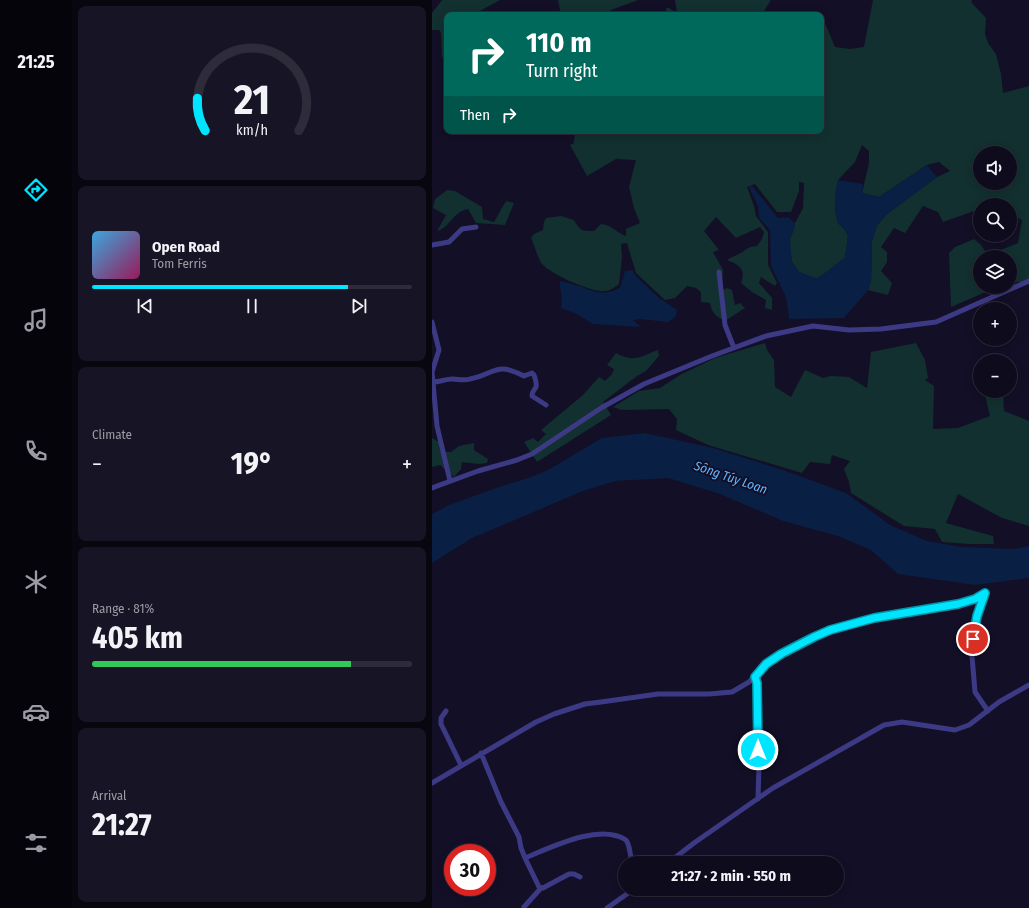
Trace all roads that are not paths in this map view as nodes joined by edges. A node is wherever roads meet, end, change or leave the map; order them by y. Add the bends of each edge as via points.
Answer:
1 (476, 227) dead end
2 (432, 245) edge
3 (719, 272) dead end
4 (1029, 281) edge
5 (1029, 284) edge
6 (1021, 285) junction
7 (432, 322) edge
8 (734, 348) junction
9 (433, 382) junction
10 (546, 405) dead end
11 (450, 481) junction
12 (432, 488) edge
13 (755, 677) junction
14 (1029, 685) edge
15 (446, 711) dead end
16 (988, 711) junction
17 (481, 753) junction
18 (461, 765) junction
19 (432, 783) edge
20 (758, 799) junction
21 (630, 856) edge
22 (678, 856) edge
23 (525, 858) junction
24 (580, 877) dead end
25 (541, 888) junction
26 (624, 896) edge
27 (524, 907) edge
28 (607, 908) edge

1 - 2 street via 462,229 449,242
3 - 8 street via 725,325
4 - 6 street
5 - 6 street
6 - 8 street via 936,322 880,329 848,330 813,326 766,336
7 - 9 street via 439,350 432,372
8 - 11 street via 644,384 601,408 532,454
9 - 10 street via 451,378 470,379 500,369 511,370 524,376 532,373 536,387 532,391 532,396
9 - 11 street via 437,426
11 - 12 street
13 - 16 street via 766,664 781,654 830,630 874,618 958,604 985,593 976,621 972,656 975,692
13 - 17 street via 732,692 658,694 586,704 536,722
13 - 20 street
14 - 16 street
15 - 18 street via 441,718 441,724
16 - 20 street via 969,725 955,730 902,722 884,725
17 - 18 street
17 - 23 street via 519,837
18 - 19 street
20 - 22 street
21 - 23 street via 629,844 624,838 601,834 574,838
23 - 25 street
24 - 25 street via 569,874
25 - 27 street
26 - 28 street

